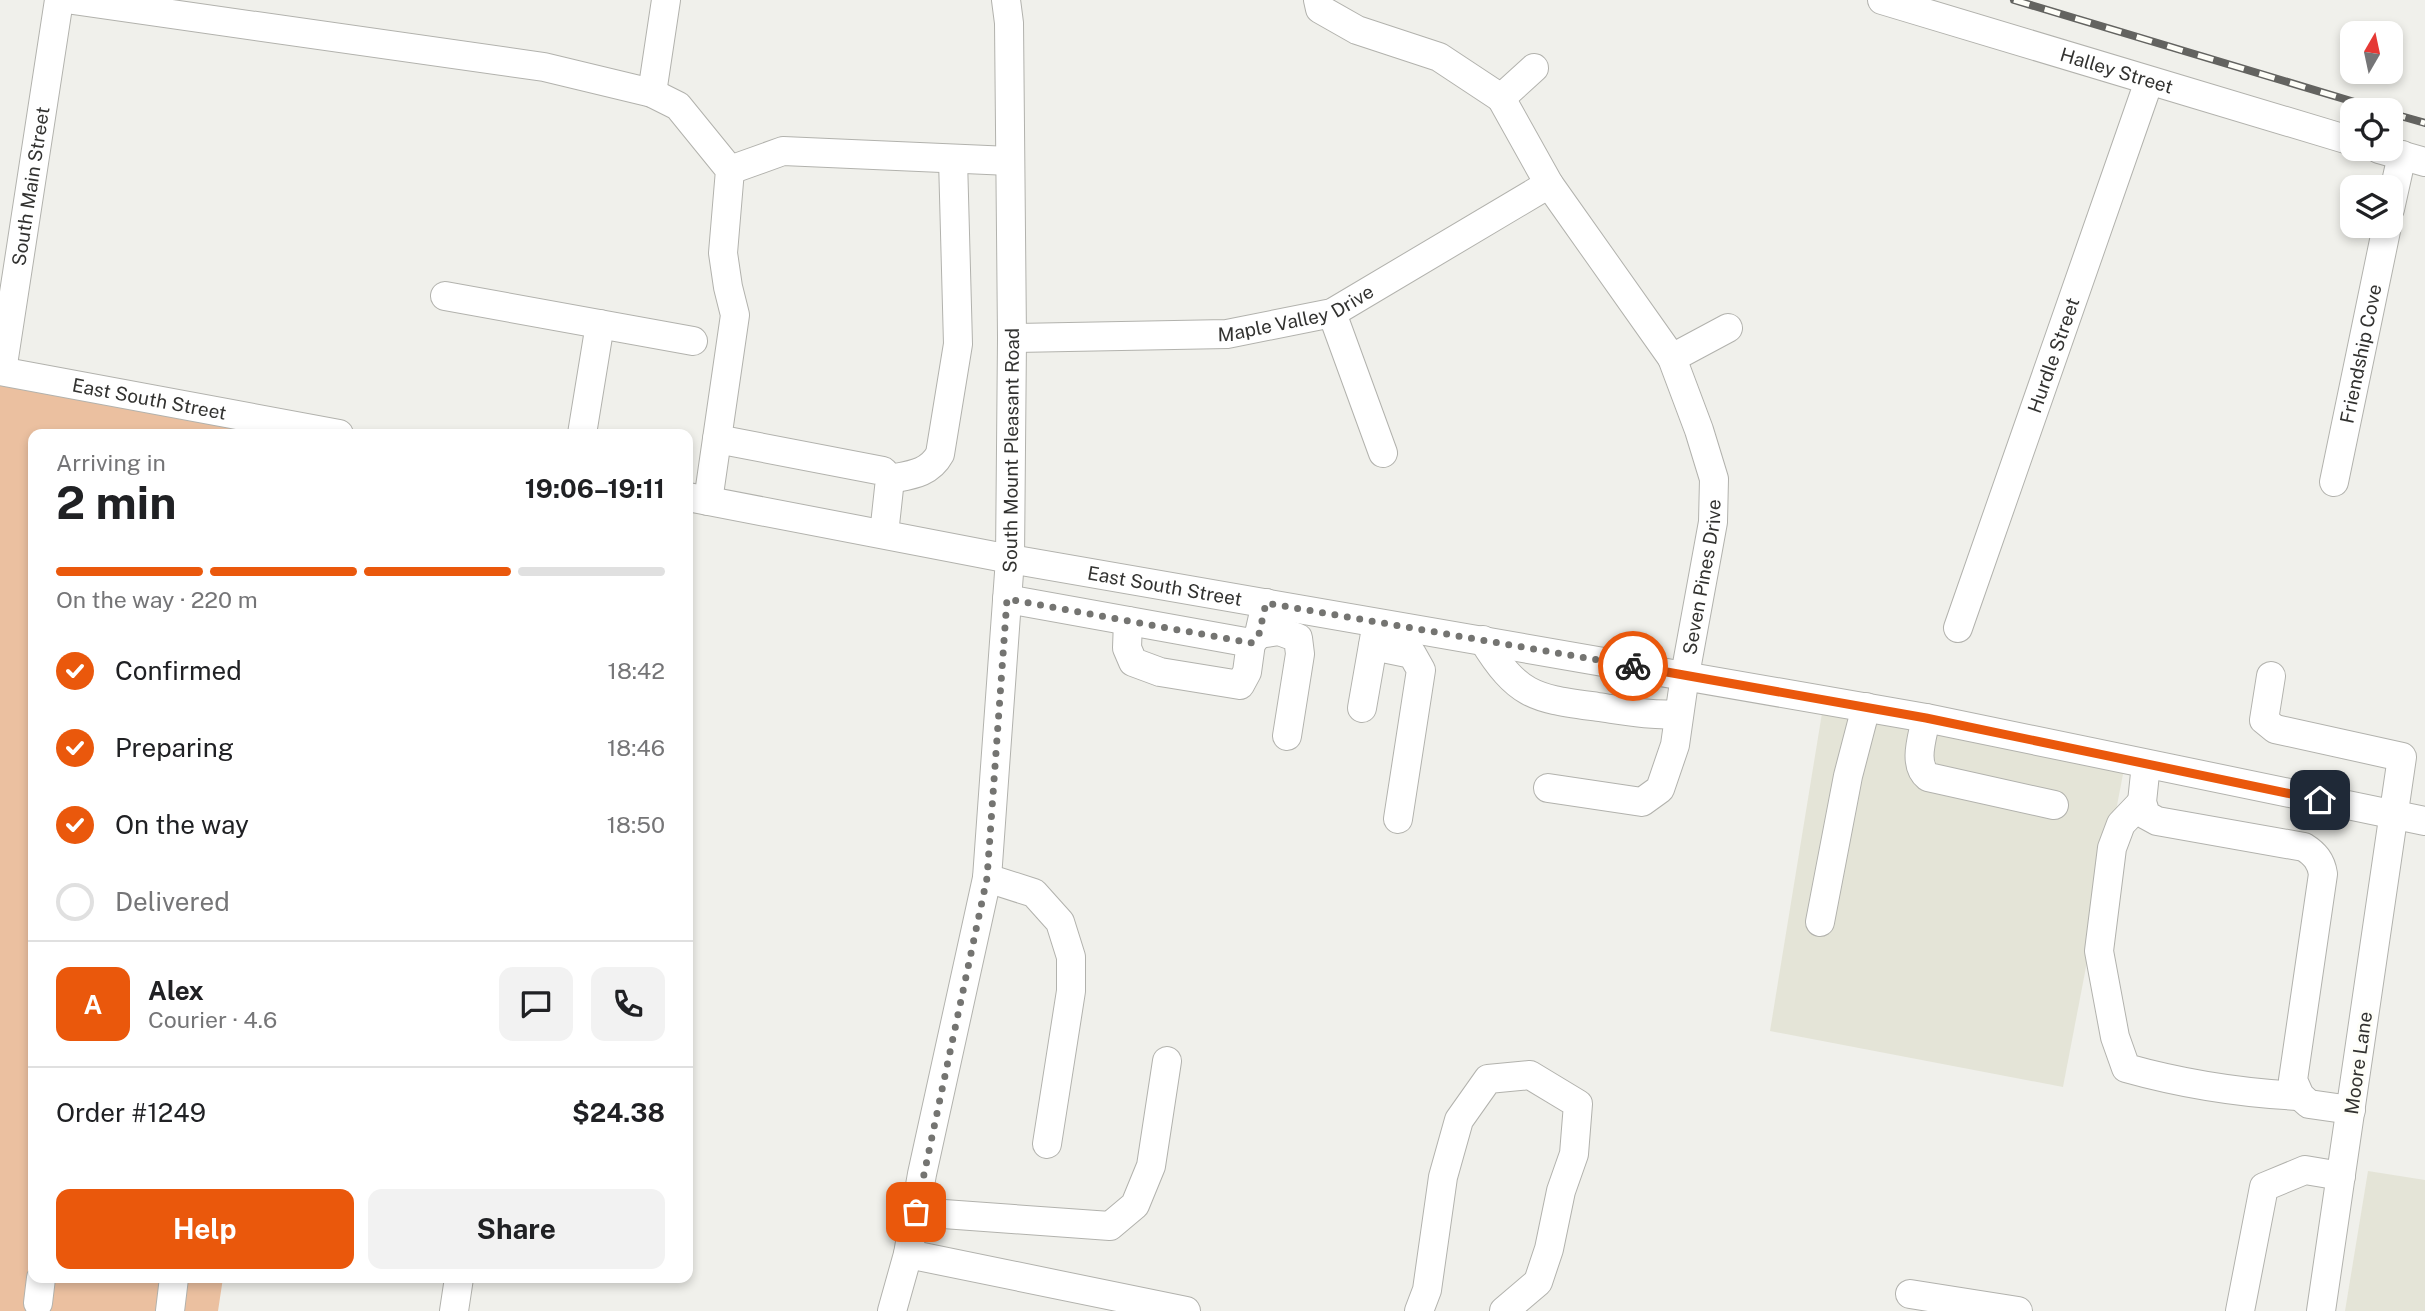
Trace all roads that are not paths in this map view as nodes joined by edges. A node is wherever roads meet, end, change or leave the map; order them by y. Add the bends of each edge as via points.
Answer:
1 (59, 0) edge
2 (73, 0) edge
3 (666, 0) edge
4 (1006, 0) edge
5 (1318, 0) edge
6 (1882, 0) edge
7 (1534, 68) dead end
8 (2149, 81) junction
9 (652, 93) junction
10 (1501, 98) junction
11 (2340, 137) edge
12 (953, 159) junction
13 (1010, 162) junction
14 (730, 170) junction
15 (1549, 184) junction
16 (2385, 238) edge
17 (445, 296) dead end
18 (1332, 313) junction
19 (600, 324) junction
20 (1728, 328) dead end
21 (1012, 338) junction
22 (694, 341) dead end
23 (1672, 358) junction
24 (1, 371) edge
25 (239, 425) edge
26 (284, 429) edge
27 (583, 429) edge
28 (717, 439) junction
29 (1382, 453) dead end
30 (890, 480) junction
31 (2334, 482) dead end
32 (698, 499) edge
33 (884, 534) junction
34 (1010, 559) junction
35 (1007, 599) junction
36 (1266, 603) junction
37 (1128, 621) junction
38 (1958, 628) dead end
39 (1375, 634) junction
40 (1255, 638) junction
41 (1483, 640) junction
42 (1685, 675) junction
43 (2271, 676) dead end
44 (1866, 707) junction
45 (1362, 708) dead end
46 (1679, 714) junction
47 (1926, 718) junction
48 (1287, 736) dead end
49 (2414, 758) edge
50 (2146, 764) junction
51 (1548, 788) dead end
52 (2142, 802) junction
53 (2054, 805) dead end
54 (2395, 816) junction
55 (1398, 819) dead end
56 (2425, 821) edge
57 (987, 878) junction
58 (1820, 922) dead end
59 (1167, 1061) dead end
60 (2300, 1096) junction
61 (2351, 1110) junction
62 (1048, 1144) dead end
63 (2341, 1176) junction
64 (916, 1212) junction
65 (908, 1254) junction
66 (173, 1283) edge
67 (458, 1283) edge
68 (1910, 1294) dead end
69 (170, 1311) edge
70 (454, 1311) edge
71 (892, 1311) edge
72 (1186, 1311) edge
73 (1419, 1311) edge
74 (1504, 1311) edge
75 (2018, 1311) edge
76 (2240, 1311) edge
77 (2321, 1311) edge

1 - 24 street, South Main Street
2 - 9 street via 544,67
3 - 9 street
4 - 13 street, South Mount Pleasant Road
5 - 10 street, Seven Pines Drive via 1320,9 1357,30 1439,57
6 - 8 street, Halley Street
7 - 10 street
8 - 11 street, Halley Street
8 - 38 street, Hurdle Street
9 - 14 street via 678,106
10 - 15 street, Seven Pines Drive
12 - 13 street
12 - 14 street via 783,151
12 - 30 street via 958,344 940,454 933,466
13 - 21 street, South Mount Pleasant Road
14 - 28 street via 723,253 735,315
15 - 18 street, Maple Valley Drive
15 - 23 street, Seven Pines Drive
16 - 31 street, Friendship Cove
17 - 19 street
18 - 21 street, Maple Valley Drive via 1227,334
18 - 29 street
19 - 22 street
19 - 27 street
20 - 23 street
21 - 34 street, South Mount Pleasant Road
23 - 42 street, Seven Pines Drive via 1714,479 1713,522
24 - 25 street, East South Street
25 - 26 street, East South Street
28 - 30 street via 883,471
28 - 32 street
30 - 33 street
32 - 33 street, East South Street
33 - 34 street, East South Street
34 - 35 street, South Mount Pleasant Road
34 - 36 street, East South Street
35 - 37 street
35 - 57 street, South Mount Pleasant Road
36 - 39 street, East South Street
36 - 40 street
37 - 40 street
37 - 40 street via 1127,648 1133,662 1160,672 1240,685
39 - 41 street, East South Street
39 - 45 street
39 - 55 street via 1412,654 1421,670
40 - 48 street via 1279,631 1298,638 1300,654
41 - 42 street, East South Street
41 - 46 street via 1518,685 1551,702 1647,715
42 - 44 street, East South Street
42 - 46 street, Seven Pines Drive
43 - 49 street via 2264,720 2275,729
44 - 47 street, East South Street
44 - 58 street
46 - 51 street, Seven Pines Drive via 1675,745 1660,789 1642,802
47 - 50 street, East South Street
47 - 53 street via 1919,762 1928,777
49 - 54 street, Moore Lane
50 - 52 street
50 - 54 street, East South Street
52 - 60 street via 2146,816 2157,821 2304,847 2321,865 2293,1080
52 - 60 street via 2120,824 2112,848 2099,951 2115,1037 2126,1068 2258,1094
54 - 56 street, East South Street
54 - 61 street, Moore Lane
57 - 62 street via 1034,893 1060,922 1071,957 1071,991
57 - 64 street, South Mount Pleasant Road
59 - 64 street via 1151,1166 1135,1205 1110,1226
60 - 61 street via 2309,1104
61 - 63 street, Moore Lane
63 - 76 street via 2305,1170 2264,1187
63 - 77 street, Moore Lane
64 - 65 street, South Mount Pleasant Road
65 - 71 street, South Mount Pleasant Road
65 - 72 street
66 - 69 street
67 - 70 street
68 - 75 street
73 - 74 street via 1427,1290 1443,1177 1459,1120 1488,1079 1530,1074 1578,1104 1574,1154 1538,1282

